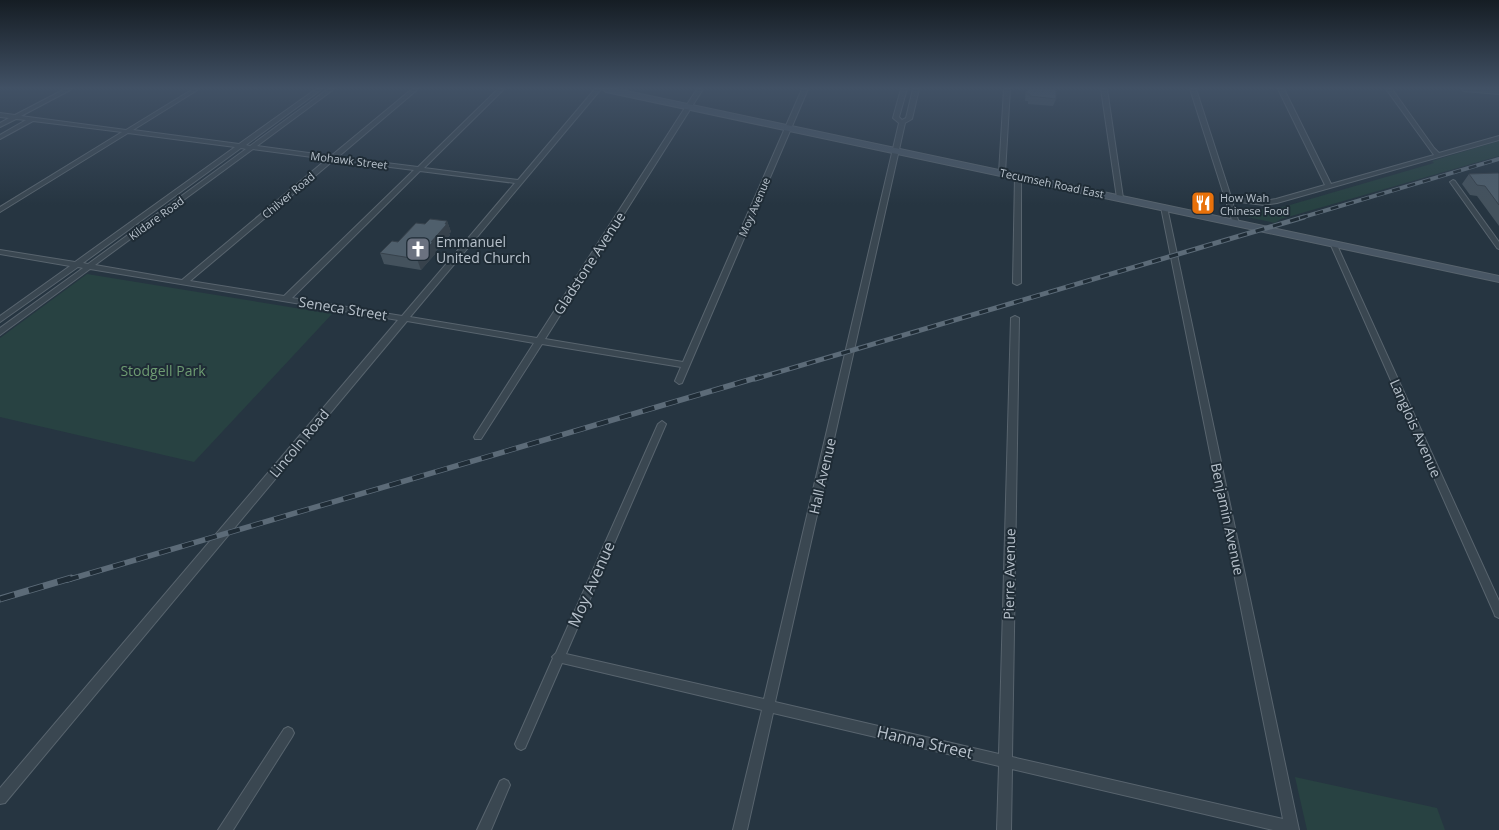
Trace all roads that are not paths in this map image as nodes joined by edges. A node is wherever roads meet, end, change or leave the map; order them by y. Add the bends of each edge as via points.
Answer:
1 (16, 128) edge
2 (101, 128) edge
3 (132, 128) edge
4 (265, 128) edge
5 (278, 128) edge
6 (368, 128) edge
7 (461, 128) edge
8 (565, 128) edge
9 (675, 128) edge
10 (789, 128) joint
11 (901, 128) edge
12 (1005, 128) edge
13 (1110, 128) edge
14 (1205, 128) edge
15 (1300, 128) edge
16 (1417, 128) edge
17 (127, 131) junction
18 (0, 137) edge
19 (1499, 138) edge
20 (240, 146) junction
21 (251, 148) junction
22 (897, 150) junction
23 (1439, 156) junction
24 (332, 158) junction
25 (419, 169) junction
26 (1002, 173) junction
27 (1018, 176) junction
28 (519, 182) junction
29 (1453, 182) dead end
30 (1329, 187) junction
31 (1120, 198) junction
32 (1228, 199) junction
33 (1164, 207) junction
34 (0, 210) edge
35 (1236, 222) junction
36 (1333, 243) junction
37 (1499, 247) edge
38 (0, 252) edge
39 (76, 264) junction
40 (89, 266) junction
41 (1499, 278) edge
42 (184, 282) junction
43 (1018, 283) dead end
44 (286, 299) junction
45 (404, 318) junction
46 (1015, 318) dead end
47 (0, 320) edge
48 (0, 332) edge
49 (539, 341) junction
50 (686, 365) junction
51 (679, 381) dead end
52 (662, 424) dead end
53 (478, 437) dead end
54 (1499, 613) edge
55 (558, 657) junction
56 (769, 706) junction
57 (288, 733) dead end
58 (520, 744) dead end
59 (1005, 761) junction
60 (504, 784) dead end
61 (0, 798) edge
62 (1292, 829) edge
63 (225, 830) edge
64 (484, 830) edge
65 (740, 830) edge
66 (1004, 830) edge

1 - 18 street
2 - 17 street, Mohawk Street
3 - 17 street
4 - 20 street, Kildare Road
5 - 21 street, Kildare Road
6 - 24 street, Chilver Road
7 - 25 street
8 - 28 street, Lincoln Road
9 - 49 street, Gladstone Avenue
10 - 22 main road, Tecumseh Road East
10 - 50 street, Moy Avenue
11 - 22 street, Hall Avenue
12 - 26 street
13 - 31 street
14 - 32 street
15 - 30 street
16 - 23 street
17 - 20 street, Mohawk Street
17 - 34 street
19 - 23 street
20 - 21 street, Mohawk Street
20 - 39 street, Kildare Road
21 - 24 street, Mohawk Street
21 - 40 street, Kildare Road
22 - 26 main road, Tecumseh Road East
22 - 56 street, Hall Avenue
23 - 30 street
24 - 25 street, Mohawk Street
24 - 42 street, Chilver Road
25 - 28 street, Mohawk Street
25 - 44 street
26 - 27 main road, Tecumseh Road East
27 - 31 main road, Tecumseh Road East
27 - 43 street
28 - 45 street, Lincoln Road
29 - 37 street
30 - 32 street via 1277,201
31 - 33 main road, Tecumseh Road East
32 - 35 street
33 - 35 main road, Tecumseh Road East
33 - 62 street, Benjamin Avenue
35 - 36 main road, Tecumseh Road East
36 - 41 main road, Tecumseh Road East
36 - 54 street, Langlois Avenue
38 - 39 street, Seneca Street
39 - 40 street, Seneca Street
39 - 47 street, Kildare Road
40 - 42 street, Seneca Street
40 - 48 street, Kildare Road
42 - 44 street, Seneca Street
44 - 45 street, Seneca Street
45 - 49 street, Seneca Street
45 - 61 street, Lincoln Road
46 - 59 street, Pierre Avenue
49 - 50 street, Seneca Street
49 - 53 street, Gladstone Avenue
50 - 51 street, Moy Avenue
52 - 55 street, Moy Avenue
55 - 56 street, Hanna Street
55 - 58 street, Moy Avenue
56 - 59 street, Hanna Street
56 - 65 street, Hall Avenue
57 - 63 street
59 - 62 street, Hanna Street
59 - 66 street, Pierre Avenue
60 - 64 street

